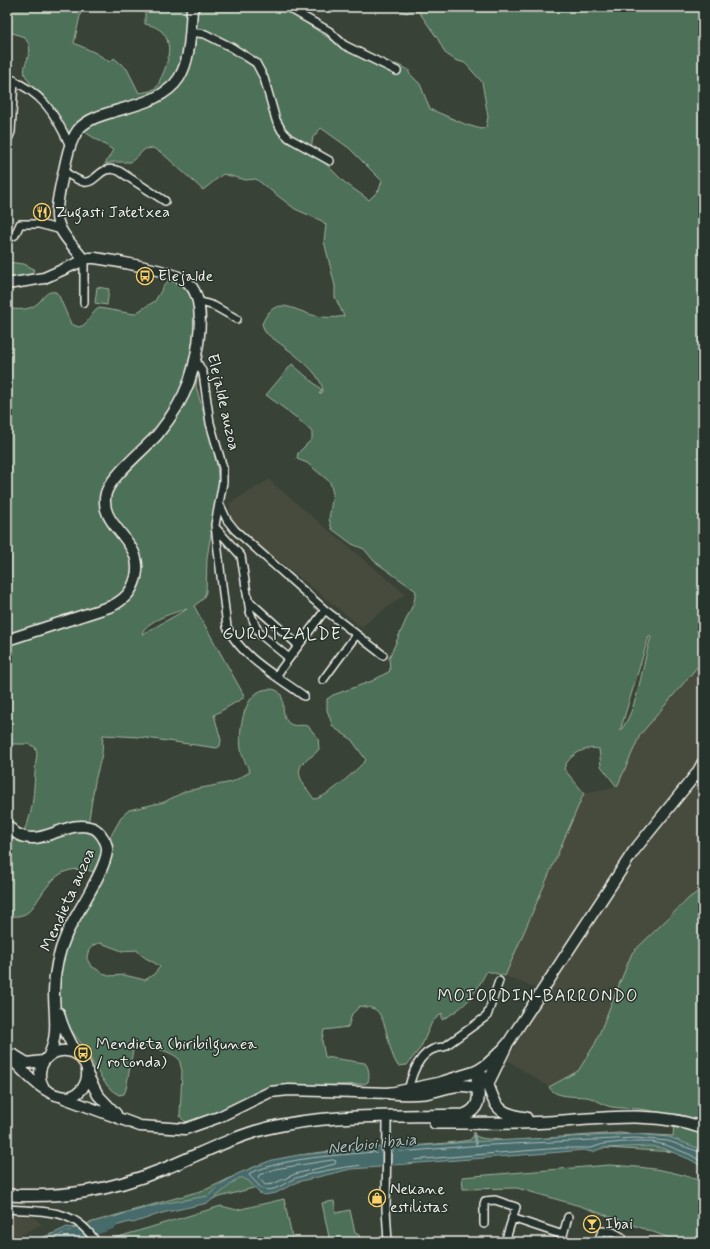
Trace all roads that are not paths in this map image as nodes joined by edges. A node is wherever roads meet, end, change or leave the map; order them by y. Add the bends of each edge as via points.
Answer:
1 (194, 7) edge
2 (288, 7) edge
3 (190, 32) junction
4 (397, 71) dead end
5 (10, 79) edge
6 (7, 141) edge
7 (70, 146) junction
8 (330, 161) dead end
9 (64, 172) junction
10 (165, 201) dead end
11 (58, 229) junction
12 (7, 239) edge
13 (84, 260) junction
14 (7, 284) edge
15 (198, 301) junction
16 (84, 303) dead end
17 (237, 319) dead end
18 (195, 358) junction
19 (220, 505) junction
20 (216, 528) junction
21 (248, 600) junction
22 (324, 610) junction
23 (356, 635) junction
24 (7, 640) edge
25 (298, 645) junction
26 (383, 655) dead end
27 (289, 658) junction
28 (276, 676) junction
29 (323, 680) dead end
30 (304, 696) dead end
31 (703, 762) edge
32 (7, 825) edge
33 (500, 981) dead end
34 (54, 990) junction
35 (506, 1046) junction
36 (7, 1050) edge
37 (7, 1054) edge
38 (78, 1055) junction
39 (46, 1058) junction
40 (477, 1071) junction
41 (87, 1074) junction
42 (488, 1083) junction
43 (477, 1088) junction
44 (47, 1091) junction
45 (408, 1091) junction
46 (390, 1093) junction
47 (64, 1098) junction
48 (122, 1119) junction
49 (583, 1120) junction
50 (302, 1123) junction
51 (387, 1123) junction
52 (703, 1128) edge
53 (7, 1194) edge
54 (7, 1209) edge
55 (568, 1217) dead end
56 (512, 1218) junction
57 (484, 1224) dead end
58 (96, 1242) edge
59 (388, 1242) edge
60 (505, 1242) edge
61 (598, 1242) edge
62 (621, 1242) edge

1 - 3 street
2 - 4 street via 329,31 344,45
3 - 7 street via 185,62 178,78 164,92 143,103 88,122 78,130
3 - 8 street via 205,34 256,63 264,78 276,120 282,131 289,138
5 - 6 street via 11,132
5 - 7 street via 39,96 52,112
7 - 9 street
9 - 10 street via 87,182 112,168
9 - 11 street via 56,211
11 - 12 street via 39,224 20,224 15,235
11 - 13 street
13 - 14 street via 44,278
13 - 15 street, Elejalde auzoa via 95,258 174,275 187,282
13 - 16 street
15 - 17 street via 214,306
15 - 18 street, Elejalde auzoa via 200,315
18 - 19 street, Elejalde auzoa via 202,373 210,423 221,459 223,482
18 - 24 street via 188,383 177,407 158,433 110,483 106,494 109,519 134,550 138,567 133,586 124,600
19 - 20 street, Elejalde auzoa via 216,515
19 - 22 street via 226,520 235,530
20 - 21 street via 241,556
20 - 28 street, Elejalde auzoa via 228,627 233,639 244,651
21 - 25 street
21 - 27 street via 253,620 261,635
22 - 23 street
22 - 25 street
23 - 26 street
23 - 29 street
25 - 27 street
27 - 28 street
28 - 30 street, Elejalde auzoa
31 - 35 street via 698,773 633,852
32 - 34 street, Mendieta auzoa via 19,835 35,838 76,826 93,828 103,838 107,850 100,871 61,947
33 - 45 street via 486,1016 450,1044 435,1047 426,1054 416,1067
34 - 38 street via 60,1017
34 - 39 street, Mendieta auzoa via 55,1041
35 - 40 street
35 - 42 main road
36 - 39 street via 27,1062
37 - 44 street
38 - 39 street via 64,1050
38 - 41 street via 85,1063
39 - 44 street via 40,1077
40 - 42 main road
40 - 43 main road
40 - 45 street
41 - 47 street via 80,1091
41 - 48 street via 105,1104
42 - 49 main road via 494,1101 509,1114 529,1118
43 - 46 main road via 458,1084 426,1092
43 - 50 main road via 477,1107 464,1115 360,1118
44 - 47 street
45 - 46 street
46 - 48 street via 289,1090 270,1092 219,1117 185,1129 140,1126
47 - 48 street
49 - 51 main road
49 - 52 main road via 643,1117
50 - 51 main road
50 - 53 main road via 242,1136 164,1168 113,1186 80,1194
51 - 59 street
54 - 58 street via 58,1213 78,1222
55 - 56 street via 563,1234
56 - 57 street via 516,1207 495,1200 485,1201
56 - 60 street
61 - 62 street via 602,1231 613,1232 622,1237

